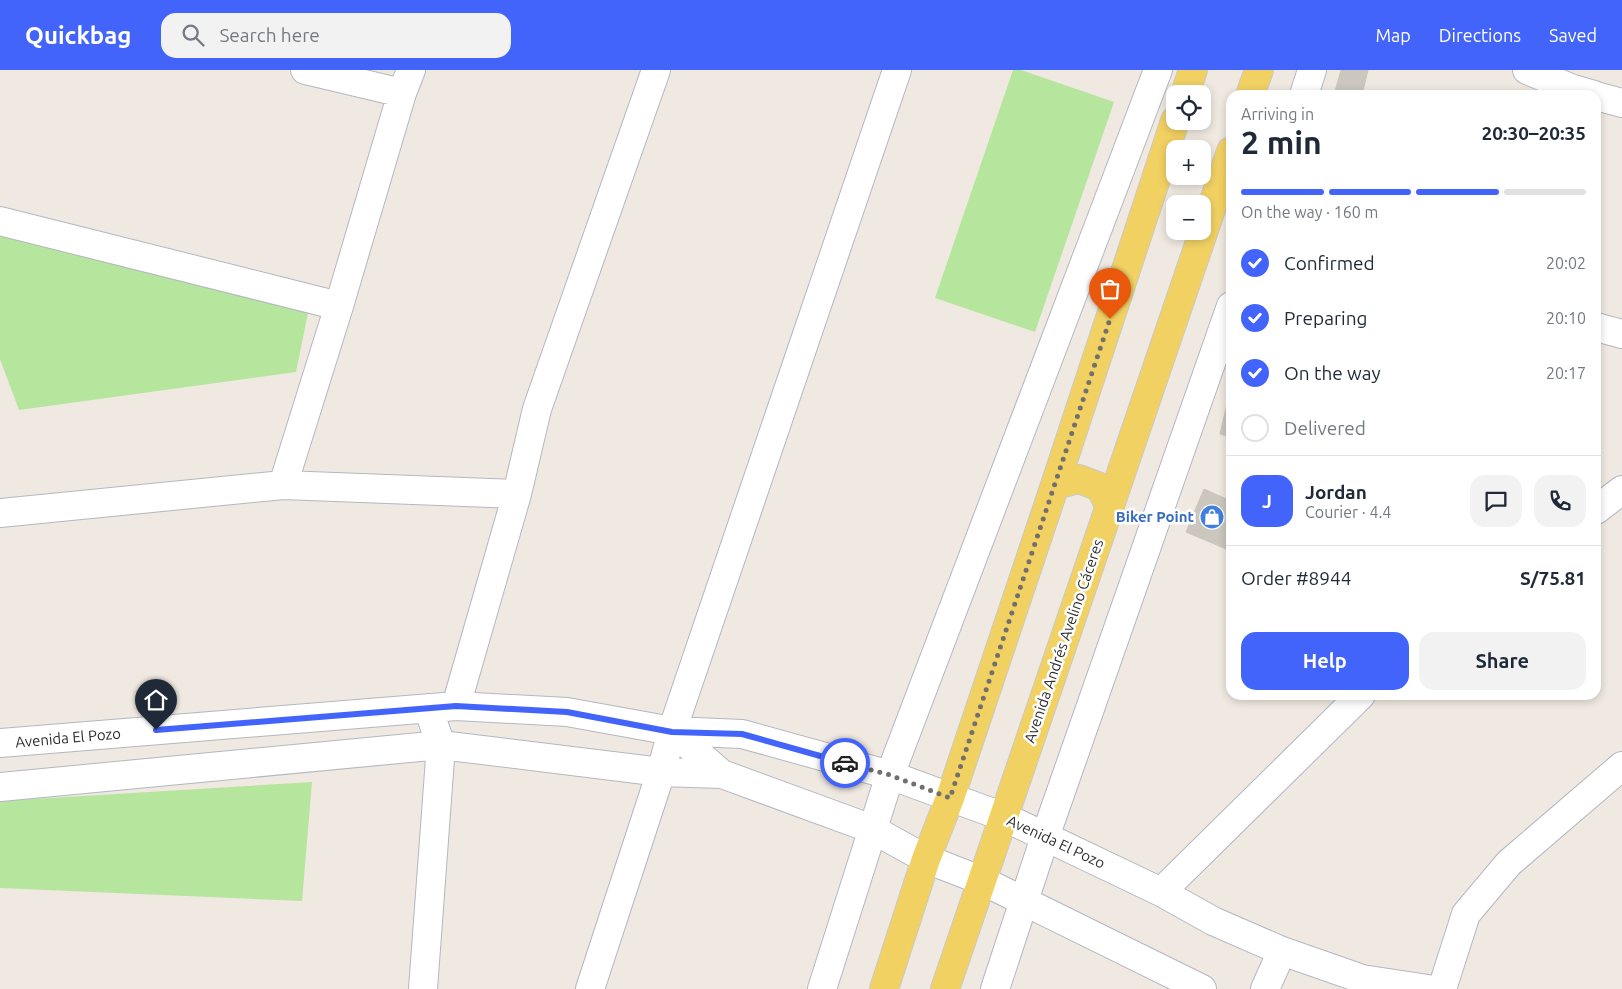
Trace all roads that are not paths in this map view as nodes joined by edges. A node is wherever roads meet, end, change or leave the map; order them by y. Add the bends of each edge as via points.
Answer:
1 (305, 70) edge
2 (656, 70) edge
3 (897, 70) edge
4 (1157, 70) edge
5 (1193, 70) edge
6 (1259, 70) edge
7 (1312, 70) edge
8 (1527, 70) edge
9 (406, 82) edge
10 (1188, 85) edge
11 (1585, 87) edge
12 (1252, 90) edge
13 (1306, 90) edge
14 (1601, 94) edge
15 (1622, 103) edge
16 (1172, 130) edge
17 (1226, 165) edge
18 (0, 221) edge
19 (338, 306) junction
20 (1226, 320) edge
21 (1601, 328) edge
22 (1622, 334) edge
23 (283, 485) junction
24 (1055, 485) junction
25 (1622, 490) edge
26 (517, 494) junction
27 (1601, 506) edge
28 (1110, 507) junction
29 (0, 513) edge
30 (1354, 700) edge
31 (456, 706) junction
32 (428, 708) junction
33 (672, 732) junction
34 (0, 743) edge
35 (441, 745) junction
36 (1620, 770) edge
37 (661, 772) junction
38 (722, 774) junction
39 (890, 775) junction
40 (0, 787) edge
41 (950, 798) junction
42 (1004, 818) junction
43 (872, 829) junction
44 (1045, 837) junction
45 (926, 859) junction
46 (983, 881) junction
47 (1161, 892) junction
48 (1023, 902) junction
49 (1282, 951) junction
50 (423, 989) edge
51 (590, 989) edge
52 (822, 989) edge
53 (884, 989) edge
54 (945, 989) edge
55 (995, 989) edge
56 (1202, 989) edge
57 (1265, 989) edge
58 (1428, 989) edge
59 (1442, 989) edge

1 - 9 street
2 - 26 street via 538,409
3 - 33 street
4 - 39 street
5 - 10 main road
6 - 12 main road
7 - 13 street
8 - 11 street
9 - 19 street
14 - 15 street
16 - 24 main road
17 - 28 main road, Avenida Andrés Avelino Cáceres
18 - 19 street
19 - 23 street
20 - 44 street
21 - 22 street
23 - 26 street
23 - 29 street
24 - 28 main road via 1079,479 1100,487
24 - 41 main road
25 - 27 street
26 - 31 street
28 - 42 main road, Avenida Andrés Avelino Cáceres
30 - 47 street
31 - 32 street, Avenida El Pozo
31 - 33 street, Avenida El Pozo via 567,712
32 - 34 street, Avenida El Pozo
32 - 35 street
33 - 37 street
33 - 38 street, Avenida El Pozo
33 - 39 street, Avenida El Pozo via 742,734
35 - 37 street
35 - 40 street
35 - 50 street
36 - 59 street via 1509,863 1466,914
37 - 38 street
37 - 51 street
38 - 43 street, Avenida El Pozo
39 - 41 street, Avenida El Pozo
39 - 43 street
41 - 42 street, Avenida El Pozo
41 - 45 main road
42 - 44 street, Avenida El Pozo
42 - 46 main road, Avenida Andrés Avelino Cáceres
43 - 45 street, Avenida El Pozo
43 - 52 street
44 - 47 street, Avenida El Pozo
44 - 48 street
45 - 46 street, Avenida El Pozo
45 - 53 main road
46 - 48 street, Avenida El Pozo
46 - 54 main road, Avenida Andrés Avelino Cáceres
47 - 49 street, Avenida El Pozo via 1213,921
48 - 55 street
48 - 56 street, Avenida El Pozo
49 - 57 street
49 - 58 street, Avenida El Pozo via 1362,979

